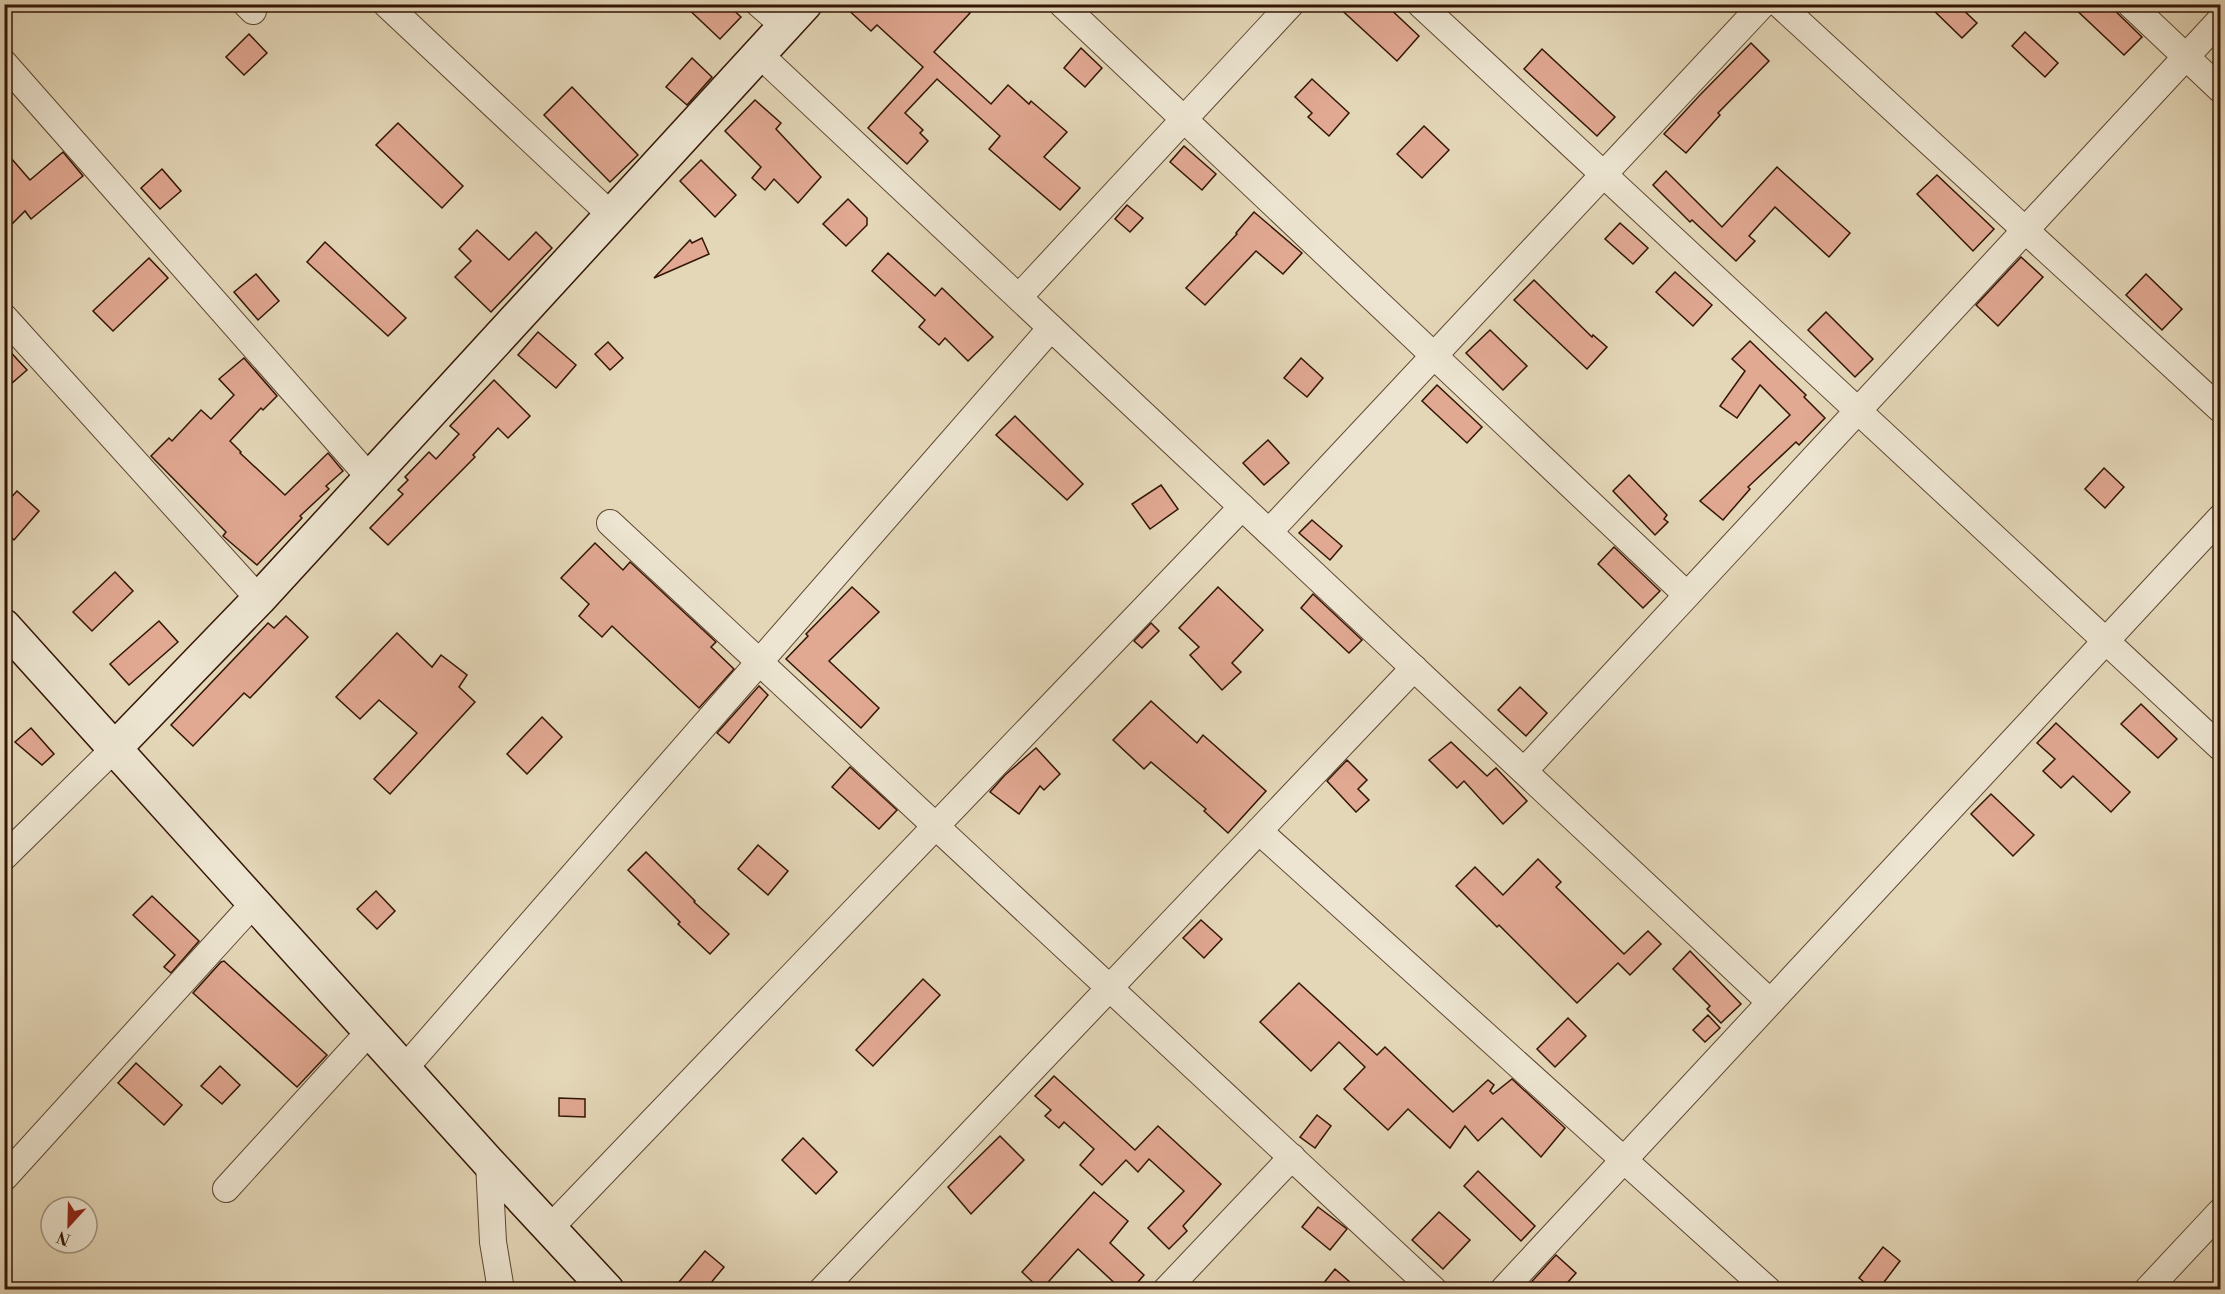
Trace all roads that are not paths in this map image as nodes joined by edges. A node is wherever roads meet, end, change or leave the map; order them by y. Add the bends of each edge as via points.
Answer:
1 (386, 4) edge
2 (759, 4) edge
3 (1062, 4) edge
4 (1291, 4) edge
5 (1420, 4) edge
6 (1763, 4) edge
7 (1779, 4) edge
8 (2130, 4) edge
9 (794, 15) edge
10 (2220, 20) edge
11 (759, 54) junction
12 (2186, 57) junction
13 (4, 63) edge
14 (2220, 89) edge
15 (1184, 120) junction
16 (1603, 175) junction
17 (611, 215) junction
18 (2025, 230) junction
19 (1019, 297) junction
20 (4, 317) edge
21 (1051, 328) junction
22 (1434, 356) junction
23 (2220, 409) edge
24 (1858, 411) junction
25 (370, 478) junction
26 (1242, 507) junction
27 (2220, 518) edge
28 (610, 523) dead end
29 (1269, 532) junction
30 (1687, 595) junction
31 (259, 599) junction
32 (4, 626) edge
33 (2106, 641) junction
34 (760, 662) junction
35 (1414, 668) junction
36 (2220, 747) edge
37 (114, 748) junction
38 (1524, 771) junction
39 (936, 826) junction
40 (1259, 831) junction
41 (4, 857) edge
42 (254, 903) junction
43 (1110, 987) junction
44 (1770, 1002) junction
45 (370, 1031) junction
46 (404, 1069) junction
47 (1292, 1157) junction
48 (1624, 1160) junction
49 (489, 1163) junction
50 (4, 1179) edge
51 (226, 1190) dead end
52 (2220, 1212) edge
53 (550, 1228) junction
54 (501, 1290) edge
55 (607, 1290) edge
56 (822, 1290) edge
57 (1166, 1290) edge
58 (1434, 1290) edge
59 (1503, 1290) edge
60 (1768, 1290) edge
61 (2147, 1290) edge

1 - 17 street
2 - 9 street
3 - 15 street
4 - 15 street
5 - 16 street
6 - 16 street
7 - 18 street
8 - 12 street
9 - 11 street
10 - 12 street
11 - 17 street
11 - 19 street
12 - 14 street
12 - 18 street
13 - 25 street
15 - 19 street
15 - 22 street
16 - 22 street
16 - 24 street
17 - 25 street
18 - 23 street
18 - 24 street
19 - 21 street
20 - 31 street
21 - 26 street
21 - 34 street
22 - 29 street
22 - 30 street
24 - 30 street
24 - 33 street
25 - 31 street
26 - 29 street
26 - 39 street
27 - 33 street
28 - 34 street
29 - 35 street
30 - 38 street
31 - 37 street
32 - 37 street
33 - 36 street
33 - 44 street
34 - 39 street
34 - 46 street
35 - 38 street
35 - 40 street
37 - 41 street
37 - 42 street
38 - 44 street
39 - 43 street
39 - 53 street
40 - 43 street
40 - 48 street
42 - 45 street
42 - 50 street
43 - 47 street
43 - 56 street
44 - 48 street
45 - 46 street
45 - 51 street
46 - 49 street
47 - 57 street
47 - 58 street
48 - 59 street
48 - 60 street
49 - 53 street
49 - 54 street via 493,1242
52 - 61 street
53 - 55 street

